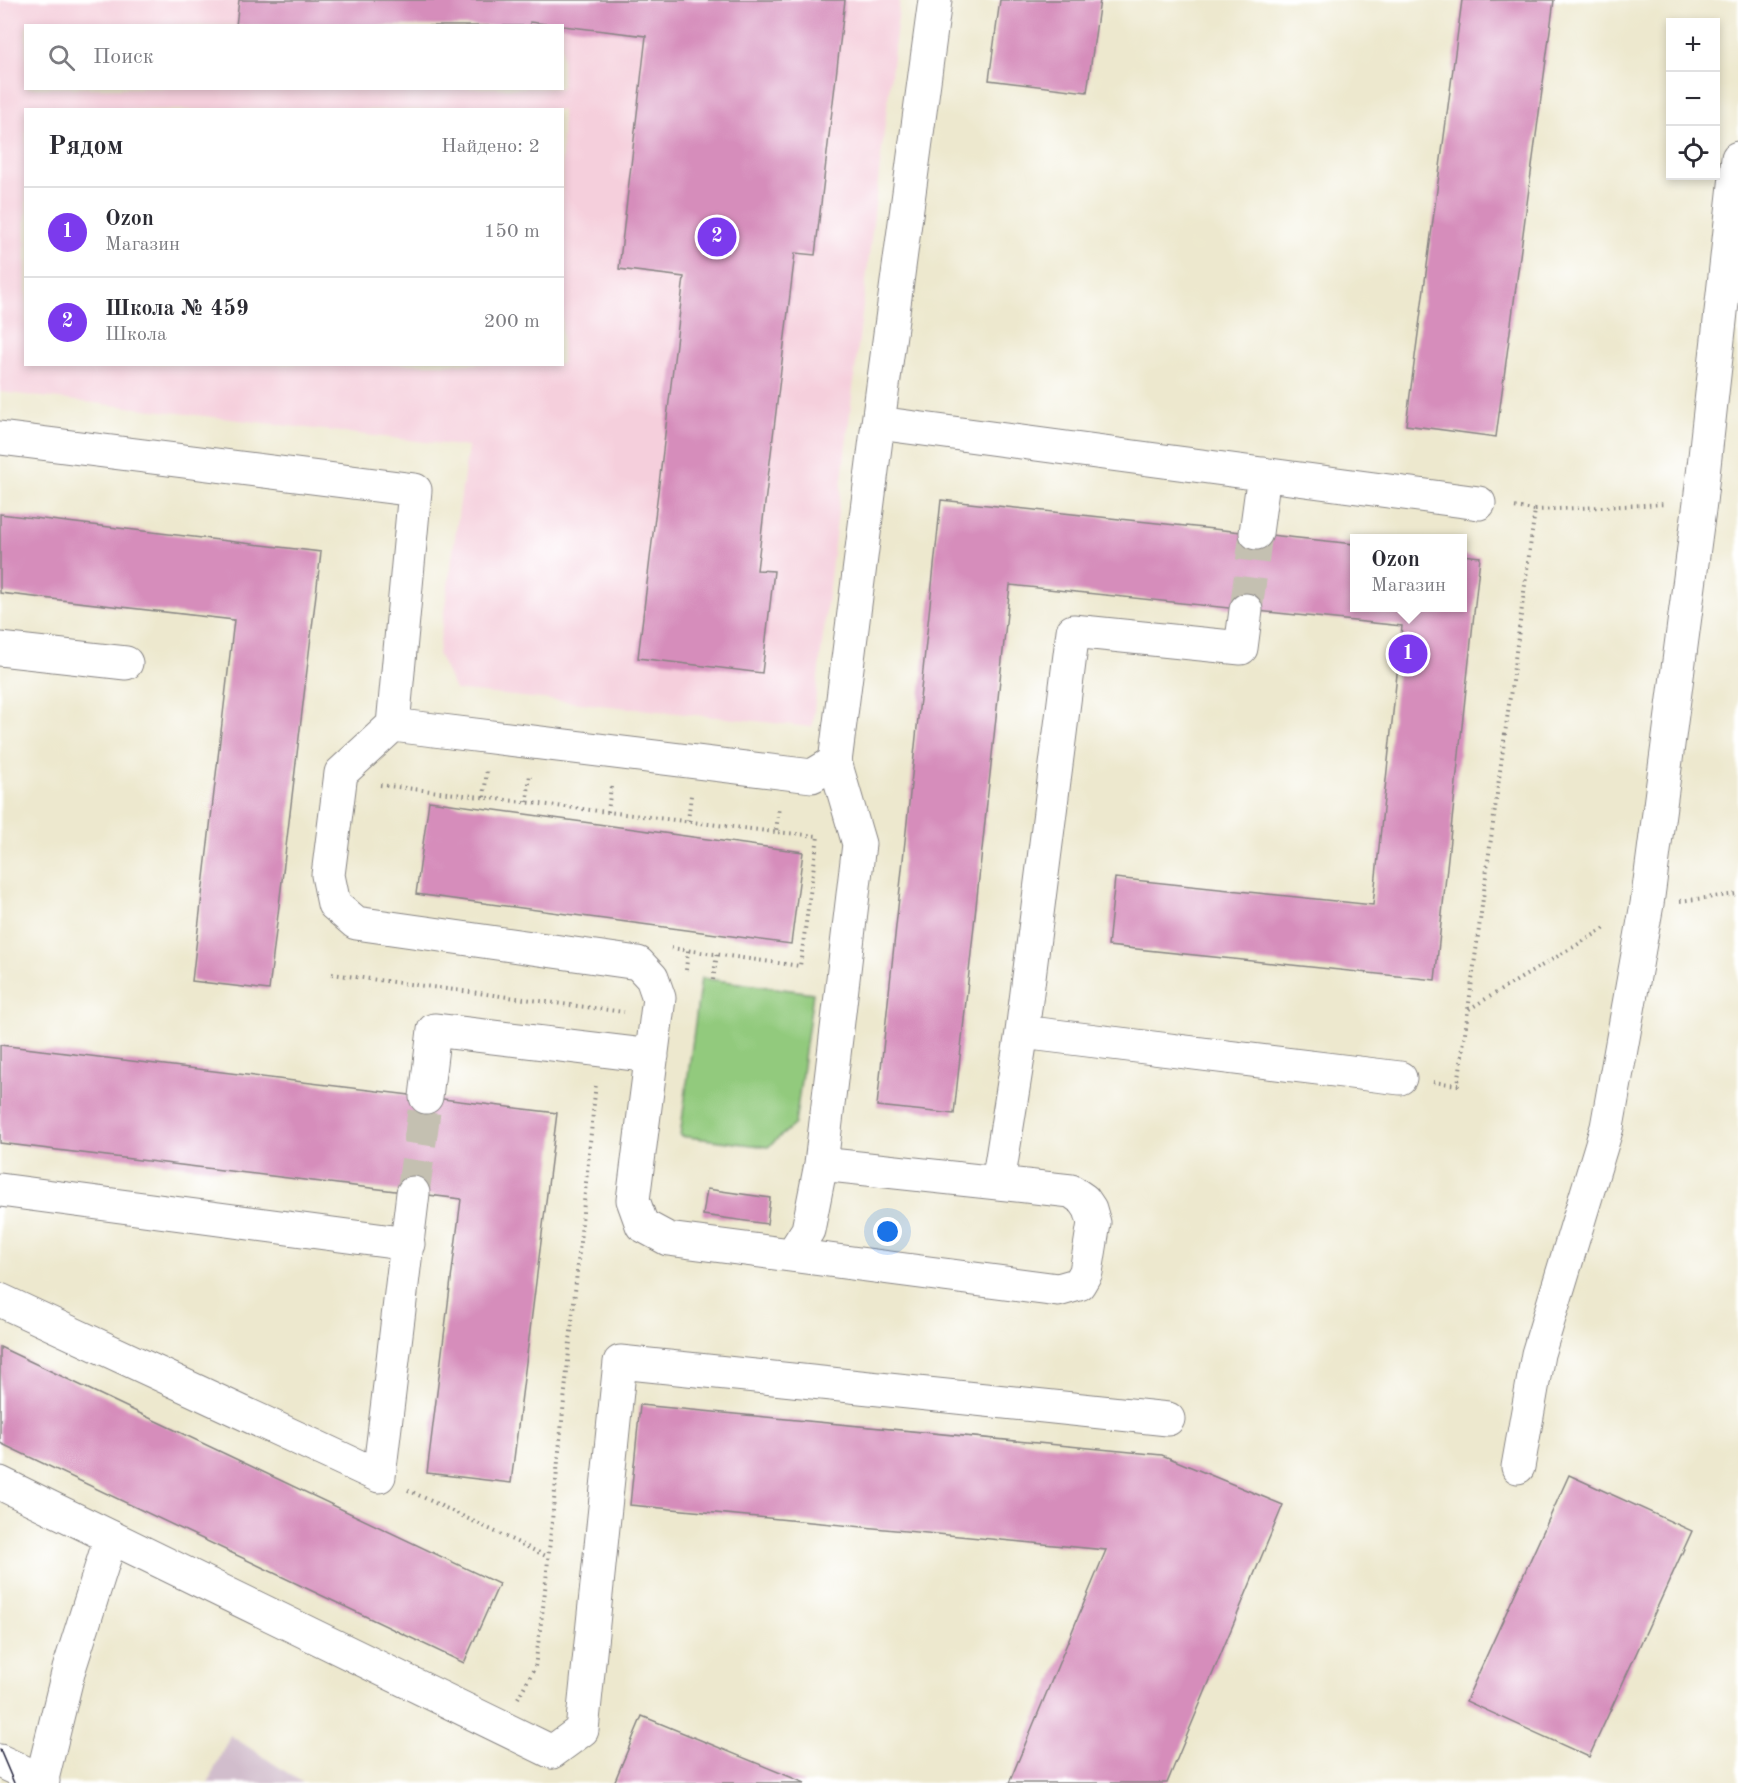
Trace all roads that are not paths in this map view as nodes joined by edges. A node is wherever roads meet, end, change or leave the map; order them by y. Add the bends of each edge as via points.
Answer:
1 (935, 0) edge
2 (1738, 158) edge
3 (878, 423) junction
4 (0, 438) edge
5 (1264, 474) junction
6 (1479, 503) road end
7 (1256, 533) tunnel mouth
8 (1246, 610) tunnel mouth
9 (0, 649) edge
10 (126, 663) dead end
11 (393, 725) junction
12 (835, 762) junction
13 (1022, 1032) junction
14 (652, 1056) junction
15 (1400, 1078) road end
16 (426, 1096) tunnel mouth
17 (821, 1164) junction
18 (998, 1183) junction
19 (0, 1190) edge
20 (413, 1193) tunnel mouth
21 (408, 1244) junction
22 (792, 1255) junction
23 (0, 1300) edge
24 (1168, 1419) dead end
25 (1518, 1467) dead end
26 (0, 1483) edge
27 (111, 1537) junction
28 (0, 1761) edge
29 (42, 1782) edge

1 - 3 street
2 - 25 street via 1700,502 1647,904 1607,1127 1538,1354
3 - 5 street
3 - 12 street
4 - 11 street via 415,490
5 - 6 street
5 - 7 street
8 - 13 street via 1241,648 1073,631
9 - 10 street
11 - 12 street via 812,776
11 - 14 street via 341,773 328,875 334,904 356,923 638,963 652,978 659,998
12 - 17 street via 859,844
13 - 15 street
13 - 18 street
14 - 16 street via 434,1030
14 - 22 street via 633,1200 642,1225 668,1239
17 - 18 street
17 - 22 street via 808,1230
18 - 22 street via 1071,1191 1084,1200 1094,1223 1086,1272 1079,1284 1058,1290
19 - 21 street
20 - 21 street
21 - 23 street via 379,1476
24 - 27 street via 620,1362 582,1730 552,1752
26 - 27 street
27 - 29 street via 69,1669
28 - 29 street

